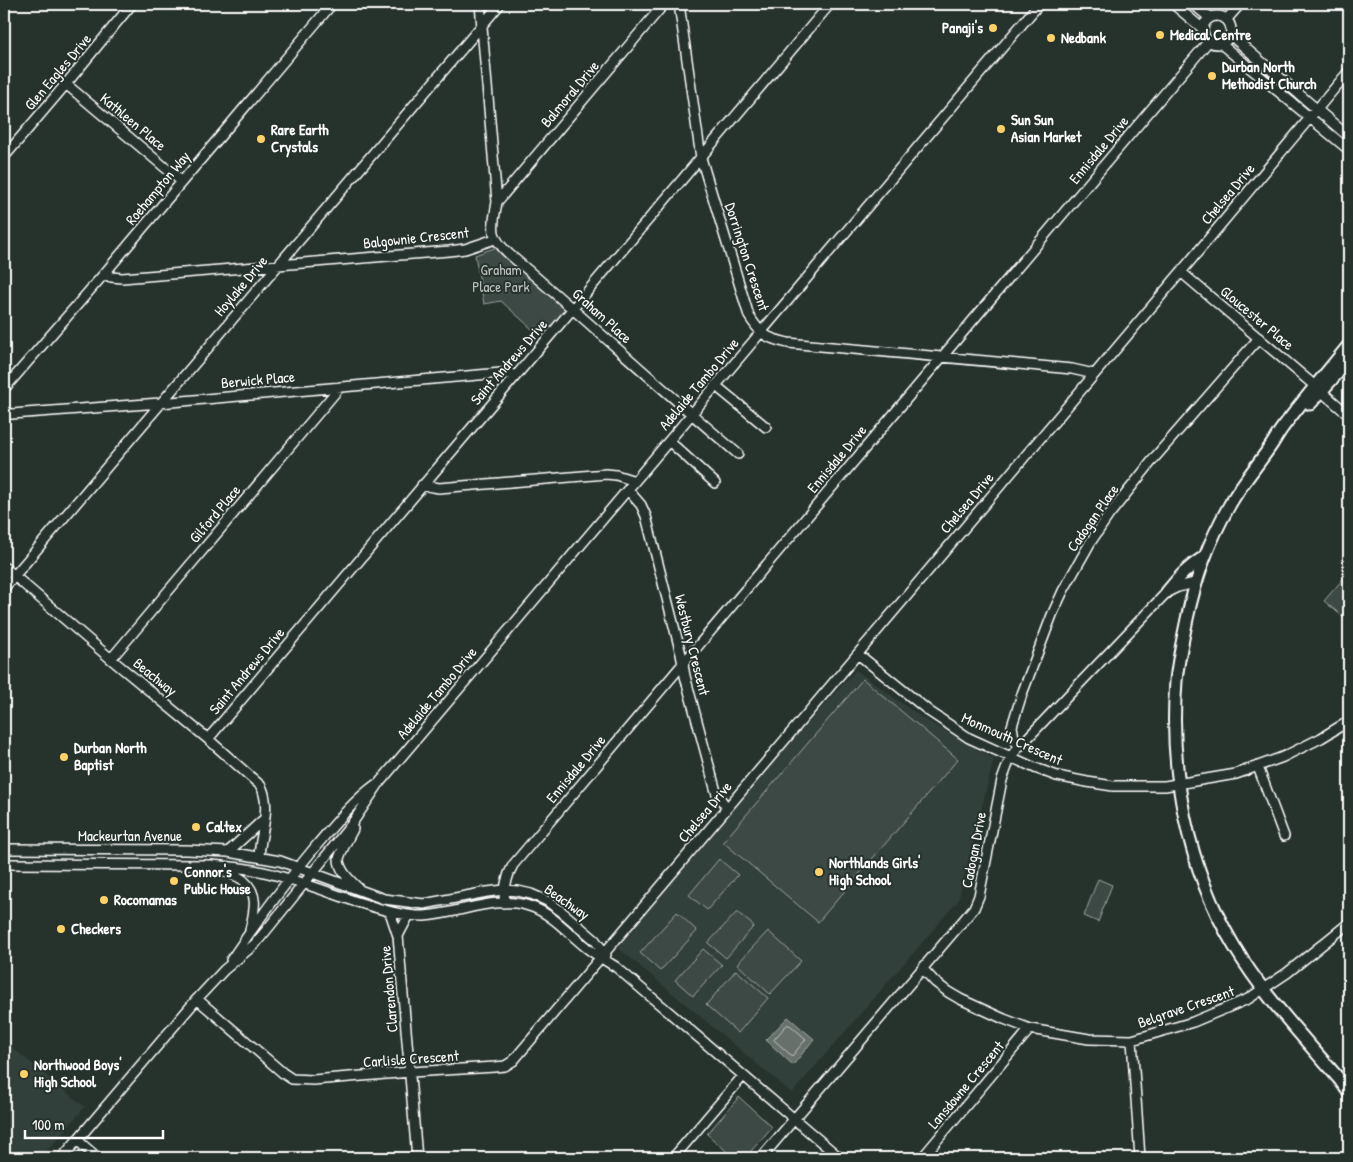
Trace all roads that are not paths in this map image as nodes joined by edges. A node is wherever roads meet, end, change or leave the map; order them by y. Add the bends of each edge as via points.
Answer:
1 (132, 4) edge
2 (332, 4) edge
3 (480, 4) edge
4 (500, 4) edge
5 (664, 4) edge
6 (679, 4) edge
7 (830, 4) edge
8 (1039, 4) edge
9 (1173, 4) edge
10 (1193, 4) edge
11 (1240, 4) edge
12 (1211, 17) junction
13 (1227, 19) junction
14 (482, 25) junction
15 (1203, 29) junction
16 (1232, 33) junction
17 (1208, 42) junction
18 (1221, 44) junction
19 (1349, 70) edge
20 (66, 84) junction
21 (1316, 110) junction
22 (1310, 117) junction
23 (1349, 137) edge
24 (1349, 150) edge
25 (4, 157) edge
26 (701, 158) junction
27 (181, 181) junction
28 (497, 202) junction
29 (495, 239) junction
30 (276, 265) junction
31 (1181, 272) junction
32 (104, 274) junction
33 (573, 308) junction
34 (761, 332) junction
35 (1259, 338) junction
36 (1349, 345) edge
37 (942, 357) junction
38 (1349, 360) edge
39 (1094, 374) junction
40 (515, 375) junction
41 (716, 385) junction
42 (340, 387) junction
43 (4, 389) edge
44 (1319, 389) junction
45 (160, 403) junction
46 (4, 414) edge
47 (691, 415) junction
48 (1349, 415) edge
49 (766, 427) dead end
50 (669, 441) junction
51 (738, 454) dead end
52 (635, 481) junction
53 (715, 483) dead end
54 (422, 485) junction
55 (628, 490) junction
56 (1204, 557) junction
57 (4, 567) edge
58 (14, 576) junction
59 (1195, 583) junction
60 (4, 588) edge
61 (1166, 592) junction
62 (858, 654) junction
63 (111, 659) junction
64 (683, 663) junction
65 (1349, 721) edge
66 (208, 739) junction
67 (1018, 747) junction
68 (1011, 756) junction
69 (1258, 767) junction
70 (380, 782) junction
71 (1178, 784) junction
72 (727, 808) junction
73 (361, 810) junction
74 (265, 819) junction
75 (1284, 836) dead end
76 (4, 849) edge
77 (158, 850) junction
78 (228, 852) junction
79 (259, 857) junction
80 (4, 864) edge
81 (156, 865) junction
82 (211, 865) junction
83 (298, 868) junction
84 (313, 873) junction
85 (289, 879) junction
86 (305, 884) junction
87 (504, 890) junction
88 (361, 891) junction
89 (504, 903) junction
90 (390, 912) junction
91 (410, 915) junction
92 (1349, 924) edge
93 (250, 932) junction
94 (398, 936) junction
95 (602, 955) junction
96 (923, 969) junction
97 (224, 970) junction
98 (1263, 990) junction
99 (197, 1000) junction
100 (1030, 1029) junction
101 (1132, 1040) junction
102 (411, 1072) junction
103 (743, 1076) junction
104 (1345, 1082) edge
105 (1349, 1093) edge
106 (794, 1119) junction
107 (77, 1140) junction
108 (62, 1158) edge
109 (98, 1158) edge
110 (417, 1158) edge
111 (673, 1158) edge
112 (762, 1158) edge
113 (840, 1158) edge
114 (922, 1158) edge
115 (1140, 1158) edge

1 - 20 street, Glen Eagles Drive
2 - 27 street, Roehampton Way
3 - 14 street
4 - 14 street, Hoylake Drive
5 - 28 street, Balmoral Drive
6 - 26 street, Dorrington Crescent
7 - 26 street, Saint Andrews Drive
8 - 34 street, Adelaide Tambo Drive
9 - 15 street
10 - 12 street
11 - 13 street
12 - 13 street
12 - 15 street
13 - 16 street
14 - 28 street
14 - 30 street, Hoylake Drive
15 - 17 street
16 - 18 street
16 - 21 street
17 - 18 street
17 - 37 street, Ennisdale Drive
18 - 22 street
19 - 21 street, Chelsea Drive
20 - 25 street, Glen Eagles Drive
20 - 27 street, Kathleen Place
21 - 22 street, Chelsea Drive
21 - 23 street
22 - 24 street
22 - 31 street, Chelsea Drive
26 - 33 street, Saint Andrews Drive
26 - 34 street, Dorrington Crescent via 749,316
27 - 32 street, Roehampton Way
28 - 29 street
29 - 30 street, Balgownie Crescent via 449,251
29 - 33 street, Graham Place
30 - 32 street, Balgownie Crescent via 122,278
30 - 45 street, Hoylake Drive
31 - 35 street, Gloucester Place
31 - 39 street, Chelsea Drive
32 - 43 street, Roehampton Way
33 - 40 street, Saint Andrews Drive
33 - 47 street, Graham Place
34 - 37 street, Dorrington Crescent via 774,340 788,343
34 - 41 street, Adelaide Tambo Drive
35 - 44 street, Gloucester Place
35 - 67 street, Cadogan Place via 1156,456 1090,543 1052,615 1022,694 1012,726
36 - 44 main road
37 - 39 street, Dorrington Crescent via 1072,369
37 - 64 street, Ennisdale Drive
38 - 44 main road
39 - 62 street, Chelsea Drive
40 - 42 street, Berwick Place via 501,373
40 - 54 street, Saint Andrews Drive
41 - 47 street, Adelaide Tambo Drive
41 - 49 street
42 - 45 street, Berwick Place
42 - 63 street, Gilford Place
44 - 48 street, Gloucester Place
44 - 56 main road via 1284,426 1252,471 1229,505
45 - 46 street, Berwick Place
45 - 58 street, Hoylake Drive
47 - 50 street, Adelaide Tambo Drive
47 - 51 street, Graham Place
50 - 52 street, Adelaide Tambo Drive
50 - 53 street
52 - 54 street via 606,474 439,488
52 - 55 street, Adelaide Tambo Drive
54 - 66 street, Saint Andrews Drive
55 - 64 street, Westbury Crescent via 646,516
55 - 70 street, Adelaide Tambo Drive
56 - 59 main road
56 - 61 main road via 1183,572
57 - 58 street, Beachway
58 - 60 street, Hoylake Drive
58 - 63 street, Beachway
59 - 61 street, Cadogan Drive
59 - 71 main road via 1176,678 1174,733
61 - 67 street, Cadogan Drive
62 - 68 street, Monmouth Crescent via 954,729
62 - 72 street, Chelsea Drive
63 - 66 street, Beachway
64 - 72 street, Westbury Crescent via 714,788
64 - 87 street, Ennisdale Drive via 513,865
65 - 69 street, Monmouth Crescent
66 - 74 street, Beachway via 261,786 265,794
67 - 68 street, Cadogan Drive
68 - 71 street, Monmouth Crescent via 1058,776 1087,782 1120,786
68 - 96 street, Cadogan Drive via 1002,780 979,896 968,916
69 - 71 street, Monmouth Crescent
69 - 75 street
70 - 73 street, Adelaide Tambo Drive
70 - 83 street, Adelaide Tambo Drive via 354,803
71 - 98 main road via 1193,851 1207,891 1233,945
72 - 95 street, Chelsea Drive
73 - 84 street, Adelaide Tambo Drive
73 - 88 street via 339,858 349,880
74 - 78 street
74 - 79 street, Beachway
76 - 77 street, Mackeurtan Avenue
77 - 78 street, Mackeurtan Avenue
77 - 81 street
78 - 79 street, Mackeurtan Avenue
79 - 83 street, Mackeurtan Avenue
80 - 81 street, Mackeurtan Avenue
81 - 82 street, Mackeurtan Avenue
82 - 85 street, Mackeurtan Avenue
82 - 93 street via 243,880 252,892 255,902
83 - 84 street, Mackeurtan Avenue
83 - 85 street, Adelaide Tambo Drive
84 - 86 street, Adelaide Tambo Drive
84 - 88 street, Beachway
85 - 86 street, Mackeurtan Avenue
85 - 93 street, Adelaide Tambo Drive
86 - 90 street, Beachway
86 - 97 street, Adelaide Tambo Drive via 254,944
87 - 88 street, Beachway via 424,904 384,899
87 - 89 street, Ennisdale Drive
87 - 95 street, Beachway via 531,894 546,901 595,940
89 - 91 street, Beachway via 425,916
89 - 95 street, Beachway via 516,903 542,912 587,948
90 - 91 street, Beachway
90 - 94 street, Clarendon Drive
91 - 94 street, Clarendon Drive
92 - 98 street, Belgrave Crescent
93 - 97 street, Adelaide Tambo Drive
94 - 102 street, Clarendon Drive
95 - 102 street, Carlisle Crescent via 513,1061 505,1066
95 - 103 street, Beachway
96 - 100 street, Belgrave Crescent via 935,982 960,999
96 - 106 street, Cadogan Drive
97 - 99 street, Adelaide Tambo Drive
98 - 101 street, Belgrave Crescent via 1193,1022
98 - 104 main road
99 - 102 street, Carlisle Crescent via 292,1079
99 - 107 street, Adelaide Tambo Drive
100 - 101 street, Belgrave Crescent via 1089,1039
100 - 114 street, Lansdowne Crescent
101 - 115 street
102 - 110 street, Clarendon Drive
103 - 106 street, Beachway
103 - 111 street
104 - 105 main road
106 - 112 street, Cadogan Drive
106 - 113 street, Beachway
107 - 108 street, Adelaide Tambo Drive
107 - 109 street

